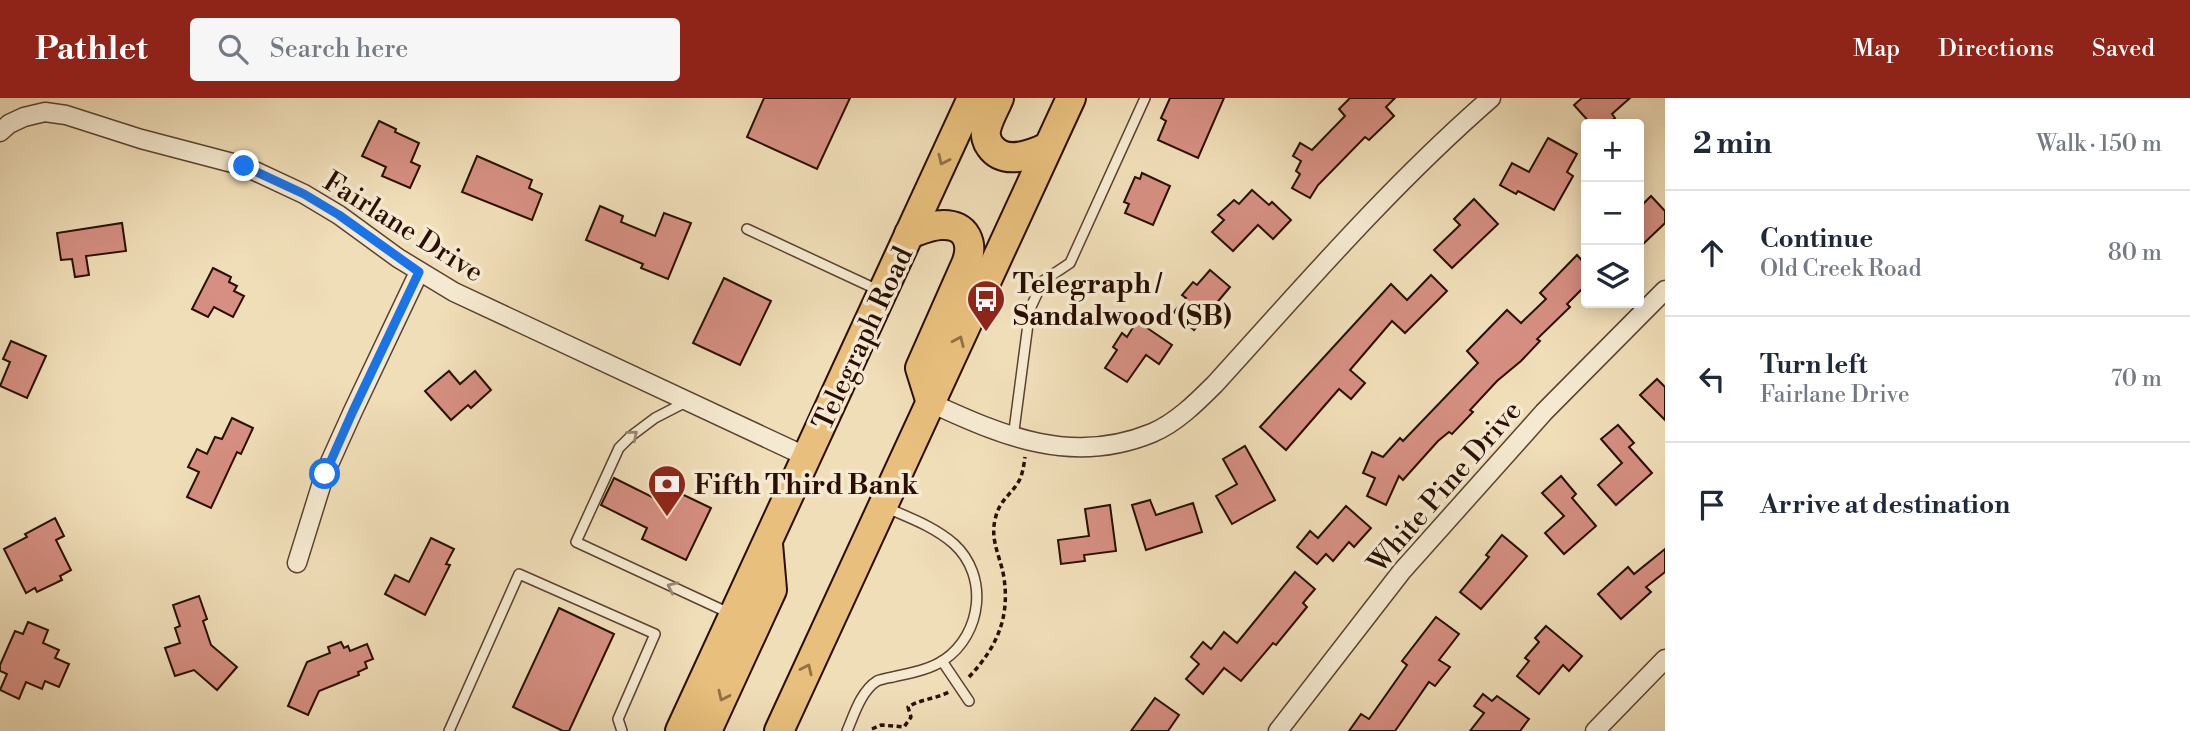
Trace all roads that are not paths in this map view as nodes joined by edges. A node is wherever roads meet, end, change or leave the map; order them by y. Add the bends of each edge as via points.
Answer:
1 (972, 98) edge
2 (999, 98) edge
3 (1071, 98) edge
4 (1145, 98) edge
5 (1491, 98) edge
6 (0, 132) edge
7 (1048, 147) junction
8 (747, 229) dead end
9 (909, 234) junction
10 (419, 272) junction
11 (1665, 290) edge
12 (882, 293) junction
13 (688, 401) junction
14 (930, 403) junction
15 (1013, 438) junction
16 (807, 457) junction
17 (883, 506) junction
18 (768, 541) junction
19 (297, 563) dead end
20 (733, 615) junction
21 (1665, 659) edge
22 (942, 661) junction
23 (970, 701) dead end
24 (449, 731) edge
25 (622, 731) edge
26 (680, 731) edge
27 (707, 731) edge
28 (779, 731) edge
29 (846, 731) edge
30 (1278, 731) edge
31 (1595, 731) edge

1 -> 9 highway, Telegraph Road
2 - 7 highway via 986,131 992,150 1011,158
3 - 7 highway
4 - 15 lane via 1070,262 1043,281 1030,309
5 - 15 street via 1357,228 1215,384 1173,421 1152,433 1097,446 1051,446
6 - 10 street, Fairlane Drive via 24,117 66,114 244,166 339,215
14 -> 7 highway
8 - 12 lane
9 - 12 highway, Telegraph Road
9 - 14 highway via 945,225 961,230 970,243 966,264 920,368
10 - 13 street, Fairlane Drive
10 - 19 street via 325,474
11 - 30 street, White Pine Drive via 1544,412 1402,571
12 - 16 highway, Telegraph Road
13 - 16 street, Fairlane Drive
20 -> 13 lane via 576,542 619,449 655,418
14 - 15 street
14 - 17 highway
16 - 18 highway, Telegraph Road
17 - 22 lane via 956,545 977,586 977,610 968,634
28 -> 17 highway
18 - 20 highway, Telegraph Road
18 -> 27 highway via 772,590
20 - 26 highway, Telegraph Road
21 - 31 street
22 - 23 lane
22 - 29 lane via 878,681 864,695
24 - 25 lane via 519,573 656,634 618,719

